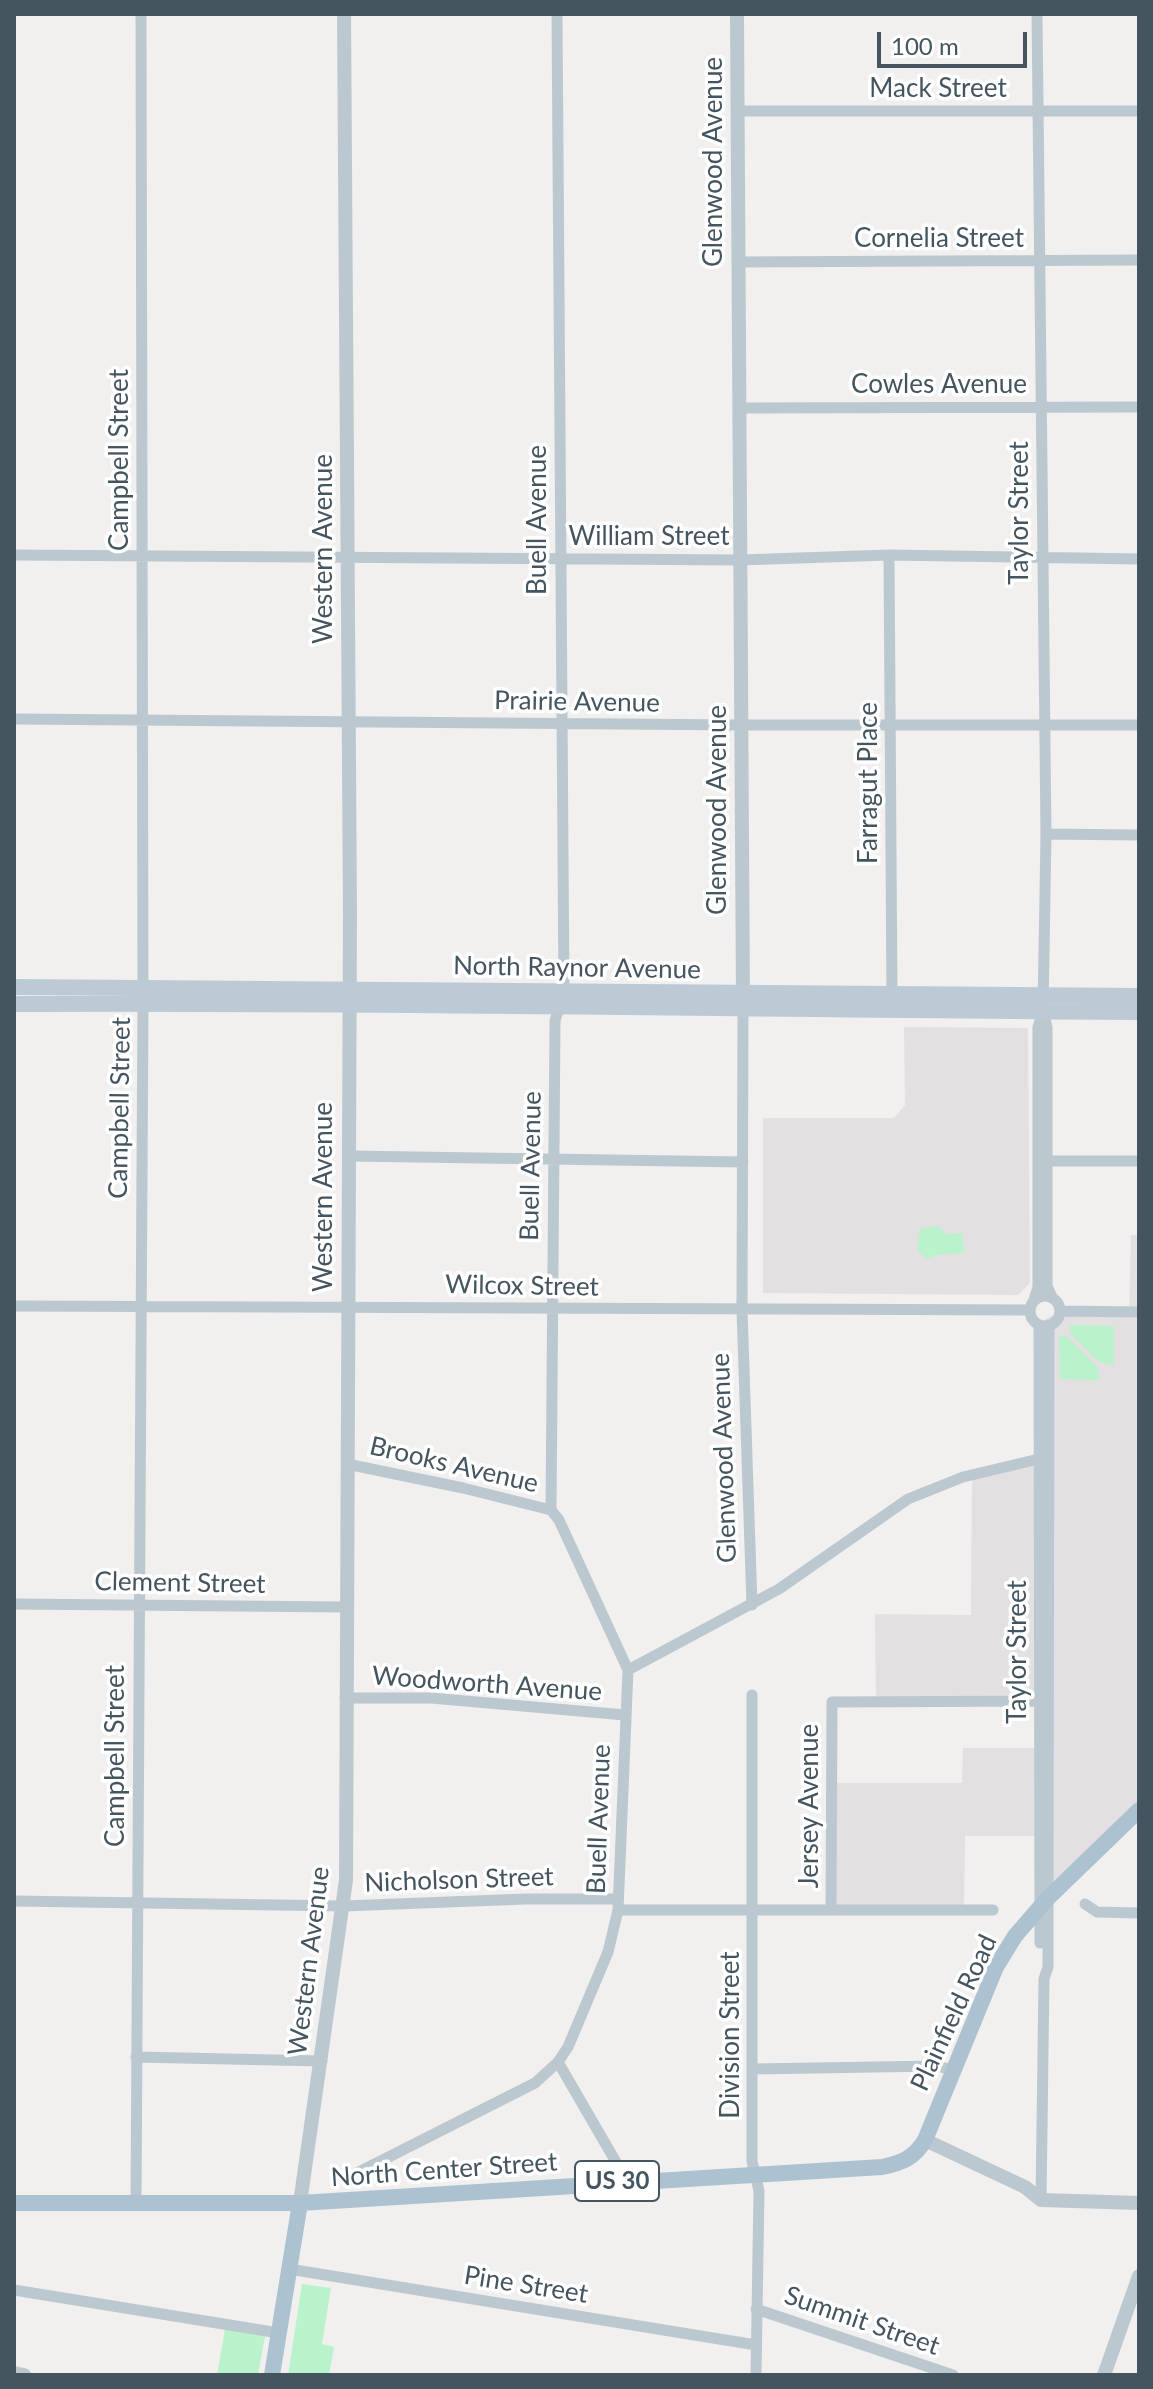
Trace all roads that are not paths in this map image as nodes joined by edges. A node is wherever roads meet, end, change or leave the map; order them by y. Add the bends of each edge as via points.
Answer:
1 (141, 14) edge
2 (344, 14) edge
3 (557, 14) edge
4 (737, 14) edge
5 (1037, 14) edge
6 (737, 111) junction
7 (1037, 111) junction
8 (1139, 111) edge
9 (1038, 260) junction
10 (1139, 260) edge
11 (738, 262) junction
12 (1042, 407) junction
13 (1139, 407) edge
14 (739, 408) junction
15 (14, 555) edge
16 (142, 555) junction
17 (889, 555) junction
18 (349, 557) junction
19 (560, 559) junction
20 (1042, 559) junction
21 (1139, 559) edge
22 (740, 560) junction
23 (14, 719) edge
24 (143, 720) junction
25 (349, 722) junction
26 (562, 723) junction
27 (1044, 724) junction
28 (741, 725) junction
29 (891, 725) junction
30 (1139, 725) edge
31 (1046, 834) junction
32 (1139, 835) edge
33 (14, 987) edge
34 (143, 996) junction
35 (1139, 996) edge
36 (349, 997) junction
37 (562, 998) junction
38 (743, 1002) junction
39 (892, 1002) junction
40 (1044, 1003) junction
41 (14, 1004) edge
42 (1139, 1012) edge
43 (349, 1156) junction
44 (552, 1157) junction
45 (1046, 1161) junction
46 (1139, 1161) edge
47 (743, 1162) junction
48 (1052, 1297) junction
49 (348, 1305) junction
50 (1032, 1305) junction
51 (14, 1306) edge
52 (140, 1306) junction
53 (551, 1309) junction
54 (742, 1310) junction
55 (1060, 1311) junction
56 (1139, 1312) edge
57 (1044, 1325) junction
58 (1044, 1458) junction
59 (347, 1464) junction
60 (551, 1510) junction
61 (14, 1604) edge
62 (138, 1605) junction
63 (752, 1605) junction
64 (346, 1607) junction
65 (628, 1670) junction
66 (752, 1695) dead end
67 (345, 1698) junction
68 (1044, 1701) junction
69 (625, 1715) junction
70 (1139, 1810) edge
71 (14, 1901) edge
72 (137, 1902) junction
73 (1044, 1902) junction
74 (618, 1904) junction
75 (1085, 1904) dead end
76 (344, 1906) junction
77 (831, 1909) junction
78 (753, 1910) junction
79 (993, 1910) dead end
80 (1139, 1913) edge
81 (136, 2057) junction
82 (322, 2061) junction
83 (558, 2062) junction
84 (753, 2069) junction
85 (952, 2070) junction
86 (925, 2140) junction
87 (359, 2172) dead end
88 (754, 2173) junction
89 (627, 2181) junction
90 (1041, 2200) junction
91 (136, 2202) junction
92 (14, 2203) edge
93 (279, 2203) junction
94 (300, 2203) junction
95 (1139, 2203) edge
96 (296, 2228) junction
97 (289, 2269) junction
98 (1139, 2276) edge
99 (14, 2290) edge
100 (756, 2309) junction
101 (279, 2333) junction
102 (756, 2345) junction
103 (14, 2373) edge
104 (24, 2375) edge
105 (272, 2375) edge
106 (756, 2375) edge
107 (953, 2375) edge
108 (1104, 2375) edge

1 - 16 street, Campbell Street
2 - 18 street, Western Avenue
3 - 19 street, Buell Avenue
4 - 6 street, Glenwood Avenue
5 - 7 street, Taylor Street
6 - 7 street, Mack Street
6 - 11 street, Glenwood Avenue
7 - 8 street, Mack Street
7 - 9 street, Taylor Street
9 - 10 street, Cornelia Street
9 - 11 street, Cornelia Street
9 - 12 street, Taylor Street
11 - 14 street, Glenwood Avenue
12 - 13 street, Cowles Avenue
12 - 14 street, Cowles Avenue
12 - 20 street, Taylor Street
14 - 22 street, Glenwood Avenue
15 - 16 street, William Street
16 - 18 street, William Street
16 - 24 street, Campbell Street
17 - 20 street, William Street
17 - 22 street, William Street
17 - 29 street, Farragut Place
18 - 19 street, William Street
18 - 25 street, Western Avenue
19 - 22 street, William Street
19 - 26 street, Buell Avenue
20 - 21 street, William Street
20 - 27 street, Taylor Street
22 - 28 street, Glenwood Avenue
23 - 24 street, Prairie Avenue
24 - 25 street, Prairie Avenue
24 - 34 street, Campbell Street
25 - 26 street, Prairie Avenue
25 - 36 street, Western Avenue
26 - 28 street, Prairie Avenue
26 - 37 street, Buell Avenue
27 - 29 street, Prairie Avenue
27 - 30 street, Prairie Avenue
27 - 31 street, Taylor Street
28 - 29 street, Prairie Avenue
28 - 38 street, Glenwood Avenue
29 - 39 street, Farragut Place
31 - 32 street
31 - 40 street, Taylor Street
33 - 34 main road, North Raynor Avenue
34 - 36 main road, North Raynor Avenue
34 - 41 main road, North Raynor Avenue
34 - 52 street, Campbell Street
35 - 40 main road, North Raynor Avenue
36 - 37 main road, North Raynor Avenue
36 - 43 street, Western Avenue
37 - 38 main road, North Raynor Avenue
37 - 44 street, Buell Avenue via 555,1021
38 - 39 main road, North Raynor Avenue
38 - 47 street, Glenwood Avenue
39 - 40 main road, North Raynor Avenue
40 - 42 main road, North Raynor Avenue
40 - 45 street, Taylor Street
40 - 50 street, Taylor Street via 1038,1027 1038,1287
43 - 44 street
43 - 49 street, Western Avenue
44 - 47 street
44 - 53 street, Buell Avenue
45 - 46 street
45 - 48 street, Taylor Street via 1047,1286
47 - 54 street, Glenwood Avenue
48 - 50 street via 1042,1296
48 - 55 street
49 - 52 street, Wilcox Street
49 - 53 street, Wilcox Street
49 - 59 street, Western Avenue
50 - 54 street, Wilcox Street
50 - 57 street via 1032,1319
51 - 52 street, Wilcox Street
52 - 62 street, Campbell Street
53 - 54 street, Wilcox Street
53 - 60 street, Buell Avenue
54 - 63 street, Glenwood Avenue
55 - 56 street
55 - 57 street via 1057,1320
57 - 58 street, Taylor Street
58 - 63 street via 963,1477 908,1499
58 - 68 street, Taylor Street
59 - 60 street, Brooks Avenue
59 - 64 street, Western Avenue
60 - 65 street, Buell Avenue
61 - 62 street, Clement Street
62 - 64 street, Clement Street
62 - 72 street, Campbell Street
63 - 65 street
64 - 67 street, Western Avenue
65 - 69 street, Buell Avenue
66 - 78 street, Division Street
67 - 69 street, Woodworth Avenue via 431,1698
67 - 76 street, Western Avenue
68 - 73 street, Taylor Street
68 - 77 street, Jersey Avenue via 832,1702
69 - 74 street, Buell Avenue
70 - 73 main road, Plainfield Road / US 30
71 - 72 street, Nicholson Street
72 - 76 street, Nicholson Street
72 - 81 street, Campbell Street
73 - 85 main road, Plainfield Road / US 30 via 996,1967
73 - 90 street, Taylor Street
74 - 76 street, Nicholson Street
74 - 78 street, Nicholson Street
74 - 83 street, Buell Avenue via 608,1952
75 - 80 street via 1097,1912
76 - 82 street, Western Avenue
77 - 78 street, Nicholson Street
77 - 79 street, Nicholson Street
78 - 84 street, Division Street
81 - 82 street
81 - 91 street, Campbell Street
82 - 94 street, Western Avenue
83 - 87 street, Buell Avenue via 535,2083
83 - 89 street
84 - 85 street
84 - 88 street, Division Street
85 - 86 main road, Plainfield Road / US 30
86 - 88 main road, North Center Street / US 30 via 911,2158 894,2165
86 - 90 street via 1025,2187
88 - 89 main road, North Center Street / US 30
88 - 100 street, Division Street via 759,2191
89 - 94 main road, North Center Street / US 30
90 - 95 street
91 - 92 main road, North Center Street / US 30
91 - 93 main road, North Center Street / US 30
93 - 94 main road, North Center Street / US 30
93 - 96 main road
94 - 96 main road, Western Avenue
96 - 97 main road, Western Avenue
97 - 101 main road, Western Avenue
97 - 102 street, Pine Street
98 - 108 street
99 - 101 street
100 - 102 street, Division Street
100 - 107 street, Summit Street
101 - 105 main road, Western Avenue
102 - 106 street, Division Street
103 - 104 street

